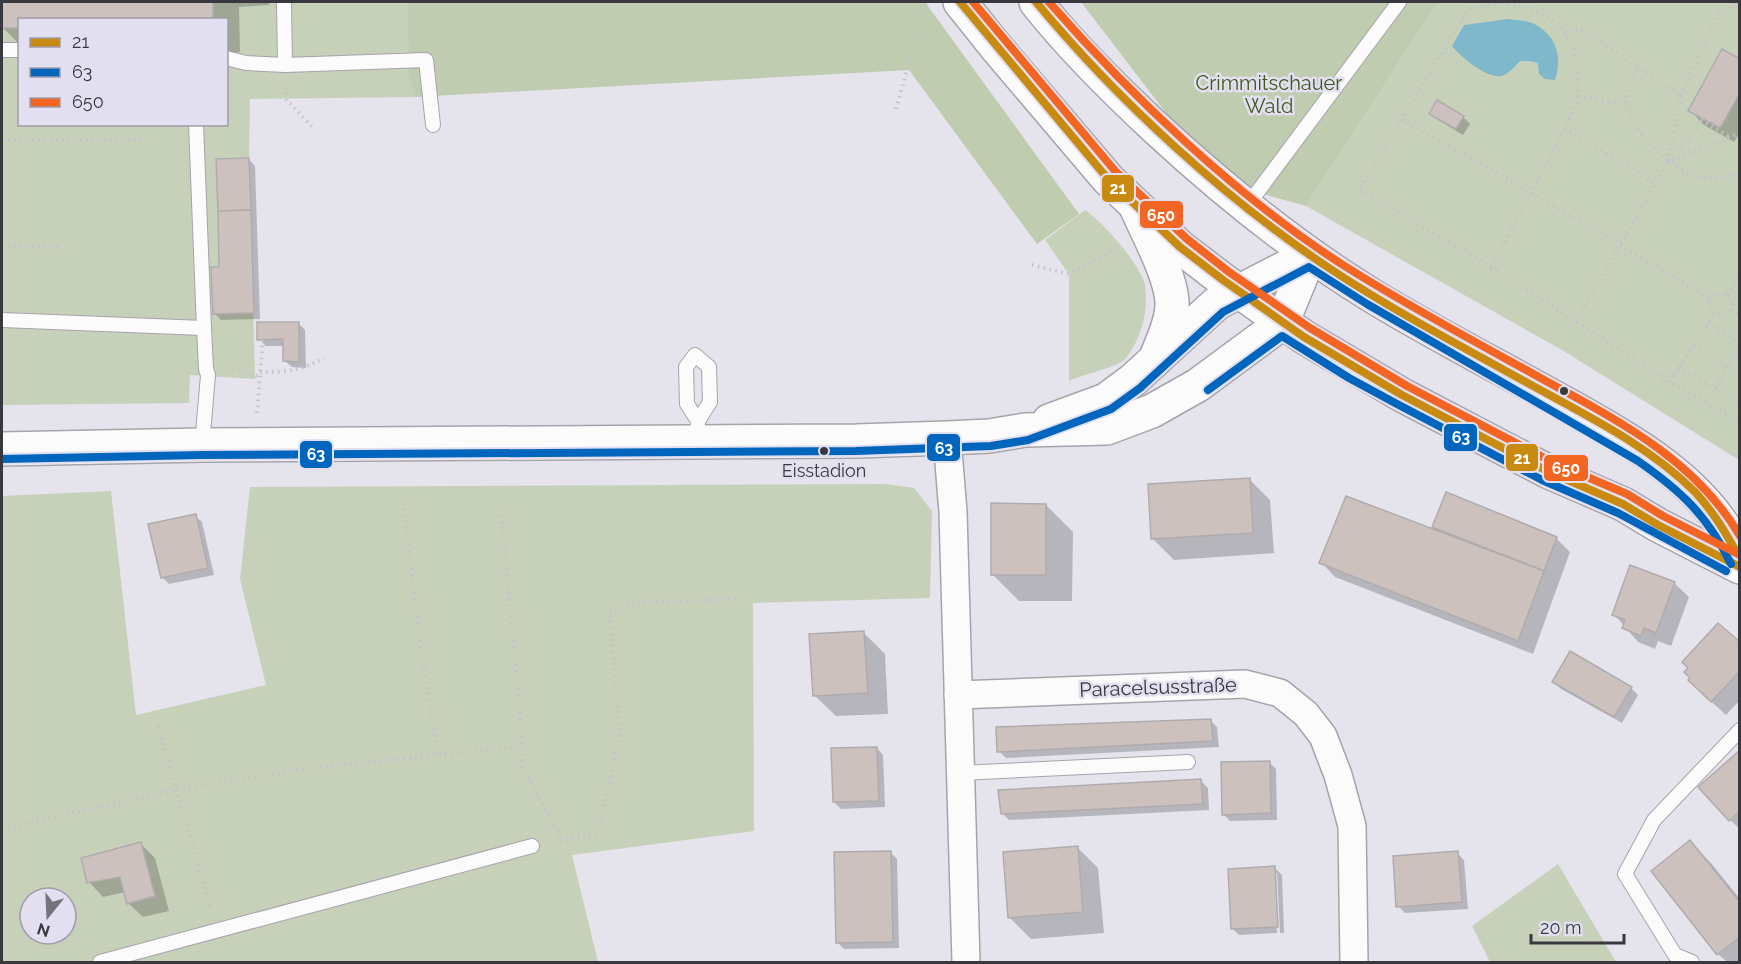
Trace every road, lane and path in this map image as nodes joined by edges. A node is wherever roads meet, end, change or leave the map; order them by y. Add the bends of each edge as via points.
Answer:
1 (284, 2) edge
2 (926, 2) edge
3 (960, 2) edge
4 (1036, 2) edge
5 (1400, 2) edge
6 (1495, 2) edge
7 (1500, 2) edge
8 (1736, 2) edge
9 (1564, 31) junction
10 (2, 50) edge
11 (18, 50) edge
12 (228, 58) edge
13 (285, 64) junction
14 (1638, 68) junction
15 (286, 81) dead end
16 (1578, 96) junction
17 (1681, 96) junction
18 (1626, 105) junction
19 (896, 109) dead end
20 (1402, 119) junction
21 (433, 125) dead end
22 (196, 126) edge
23 (1565, 128) junction
24 (314, 129) dead end
25 (1740, 133) edge
26 (1730, 137) junction
27 (141, 139) dead end
28 (2, 140) edge
29 (1668, 162) junction
30 (1740, 174) edge
31 (1656, 184) junction
32 (1530, 192) junction
33 (1247, 206) junction
34 (1142, 220) junction
35 (2, 245) edge
36 (1620, 245) junction
37 (58, 247) dead end
38 (1310, 255) junction
39 (1032, 265) dead end
40 (1491, 267) junction
41 (1740, 277) edge
42 (1239, 291) junction
43 (1727, 295) junction
44 (1711, 299) junction
45 (1731, 309) junction
46 (1715, 313) junction
47 (1740, 314) edge
48 (2, 320) edge
49 (1282, 322) junction
50 (1576, 322) junction
51 (1709, 322) junction
52 (204, 328) junction
53 (263, 339) dead end
54 (1694, 345) junction
55 (1740, 345) edge
56 (324, 358) dead end
57 (1154, 362) junction
58 (1727, 367) junction
59 (1678, 368) junction
60 (206, 369) junction
61 (260, 375) junction
62 (1670, 382) junction
63 (1715, 389) junction
64 (1740, 403) edge
65 (1740, 422) edge
66 (1025, 430) junction
67 (947, 438) junction
68 (202, 445) junction
69 (253, 445) junction
70 (2, 449) edge
71 (403, 503) dead end
72 (501, 508) dead end
73 (1740, 559) edge
74 (1740, 567) edge
75 (737, 599) dead end
76 (958, 695) junction
77 (159, 726) dead end
78 (1740, 730) edge
79 (523, 746) junction
80 (438, 755) junction
81 (1188, 762) dead end
82 (960, 773) junction
83 (177, 789) junction
84 (2, 829) edge
85 (562, 840) junction
86 (532, 846) joint
87 (217, 930) junction
88 (100, 963) edge
89 (966, 963) edge
90 (1354, 963) edge
91 (1692, 963) edge

1 - 13 lane
2 - 19 path
3 - 34 street
4 - 33 street via 1116,91 1208,176
5 - 33 lane
6 - 20 path via 1467,10
7 - 9 path via 1533,10
8 - 17 path via 1716,17
9 - 14 path via 1581,28
9 - 16 path via 1578,70
10 - 11 lane
12 - 13 lane
13 - 21 lane via 426,60
14 - 17 path
14 - 18 path via 1628,84
15 - 24 path via 286,99
16 - 18 path
16 - 23 path
17 - 29 path
18 - 29 path via 1632,122
20 - 32 path
20 - 40 path via 1359,190
22 - 52 lane
23 - 31 path
23 - 32 path
25 - 26 path
26 - 29 path
26 - 29 path via 1701,119
27 - 28 path
29 - 30 path via 1701,178
29 - 31 path
31 - 36 path
32 - 36 path
32 - 40 path
33 - 38 street
34 - 39 path via 1069,273
34 - 42 street
34 - 57 street via 1168,283 1172,303 1168,327
35 - 37 path
36 - 44 path
36 - 50 path
38 - 42 street
38 - 49 street
38 - 73 street via 1371,295 1631,443 1671,470 1705,503
40 - 50 path
41 - 43 path
42 - 49 street
42 - 57 street via 1217,303
43 - 44 path via 1718,293
43 - 45 path via 1732,301
44 - 46 path via 1710,307
45 - 46 path via 1724,314
45 - 47 path
46 - 51 path
48 - 52 lane
49 - 66 street via 1198,385 1152,411 1107,428
49 - 74 street via 1412,400 1546,471 1623,504
50 - 62 path
51 - 54 path
51 - 55 path
52 - 60 lane
53 - 61 path
54 - 58 path
54 - 59 path
55 - 58 path
56 - 61 path via 291,372
57 - 66 street via 1106,400
58 - 63 path
59 - 62 path
59 - 63 path
60 - 61 path via 234,368
60 - 68 lane
61 - 69 path
62 - 65 path
63 - 64 path
66 - 67 street
67 - 69 street via 697,431
67 - 76 street
68 - 69 street
68 - 70 street
71 - 80 path
72 - 79 path
75 - 85 path via 640,602 609,611 620,735 597,833
76 - 82 street
76 - 90 street, Paracelsusstraße via 1245,684 1280,693 1306,714 1323,736 1352,826
77 - 83 path
78 - 91 lane via 1654,820 1625,874 1675,955
79 - 80 path
79 - 85 path via 522,765
80 - 83 path via 305,769
81 - 82 lane
82 - 89 street
83 - 84 path
83 - 87 path
85 - 86 path
86 - 87 lane
87 - 88 lane

